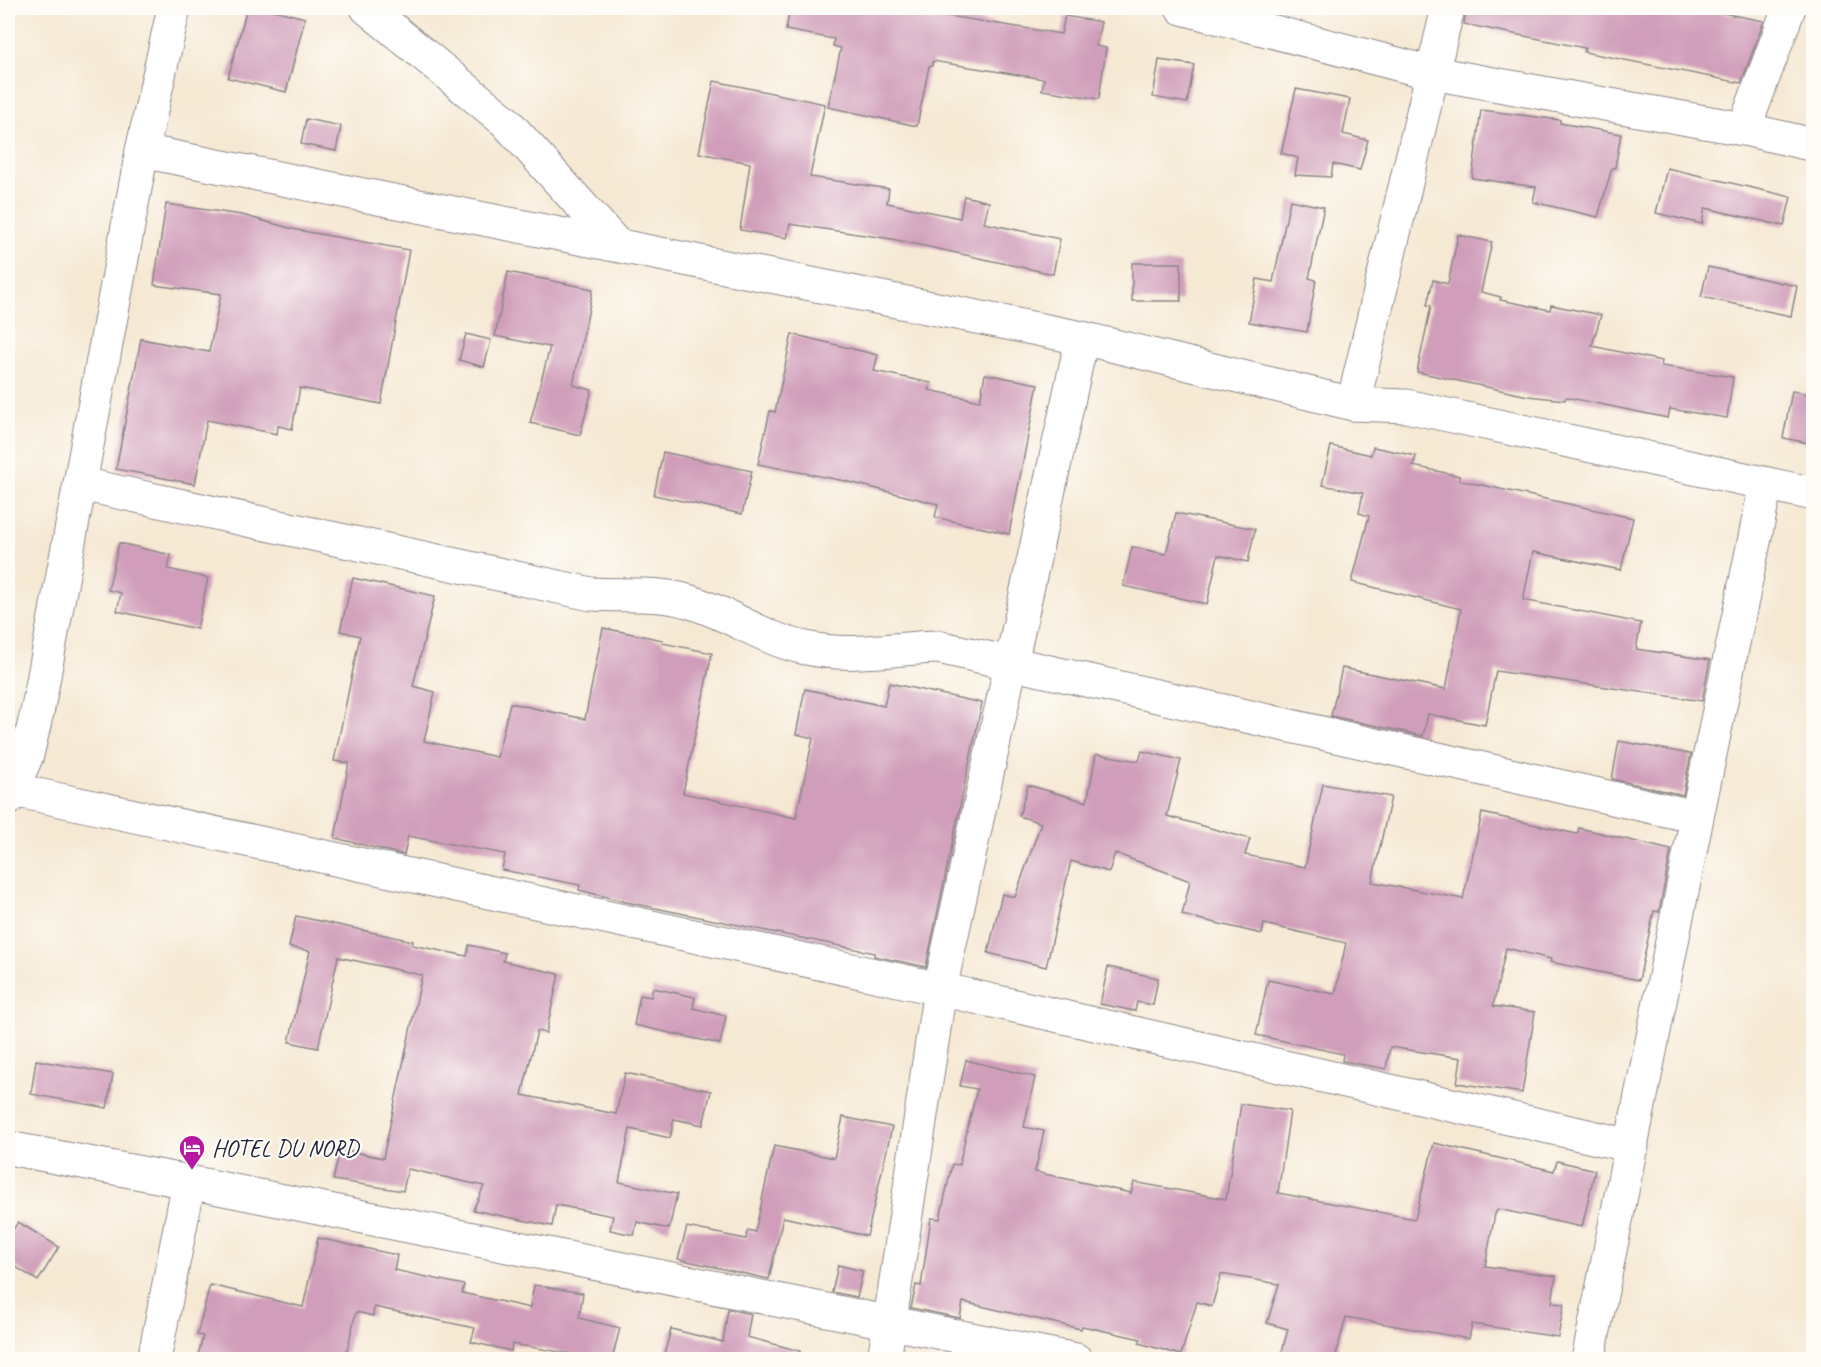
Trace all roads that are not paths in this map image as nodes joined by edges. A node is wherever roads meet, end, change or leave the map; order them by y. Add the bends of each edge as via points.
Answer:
1 (174, 8) edge
2 (367, 8) edge
3 (1182, 8) edge
4 (1448, 8) edge
5 (1789, 8) edge
6 (1432, 73) junction
7 (1744, 129) junction
8 (1814, 145) edge
9 (142, 151) junction
10 (616, 244) junction
11 (1082, 338) junction
12 (1353, 404) junction
13 (81, 484) junction
14 (1766, 484) junction
15 (1814, 494) edge
16 (1012, 662) junction
17 (11, 794) edge
18 (1697, 817) junction
19 (940, 989) junction
20 (1632, 1146) junction
21 (8, 1148) edge
22 (189, 1182) junction
23 (891, 1322) junction
24 (154, 1359) edge
25 (884, 1359) edge
26 (1076, 1359) edge
27 (1588, 1359) edge

1 - 9 street
2 - 10 street via 506,122
3 - 6 street
4 - 6 street
5 - 7 street
6 - 7 street
6 - 12 street
7 - 8 street
9 - 10 street
9 - 13 street
10 - 11 street
11 - 12 street
11 - 16 street
12 - 14 street via 1406,406
13 - 16 street via 591,594 687,601 776,640 804,648 835,653 938,647
13 - 17 street via 38,708 27,755
14 - 15 street
14 - 18 street
16 - 18 street
16 - 19 street
17 - 19 street
18 - 20 street
19 - 20 street
19 - 23 street
20 - 27 street
21 - 22 street
22 - 23 street
22 - 24 street
23 - 25 street
23 - 26 street

